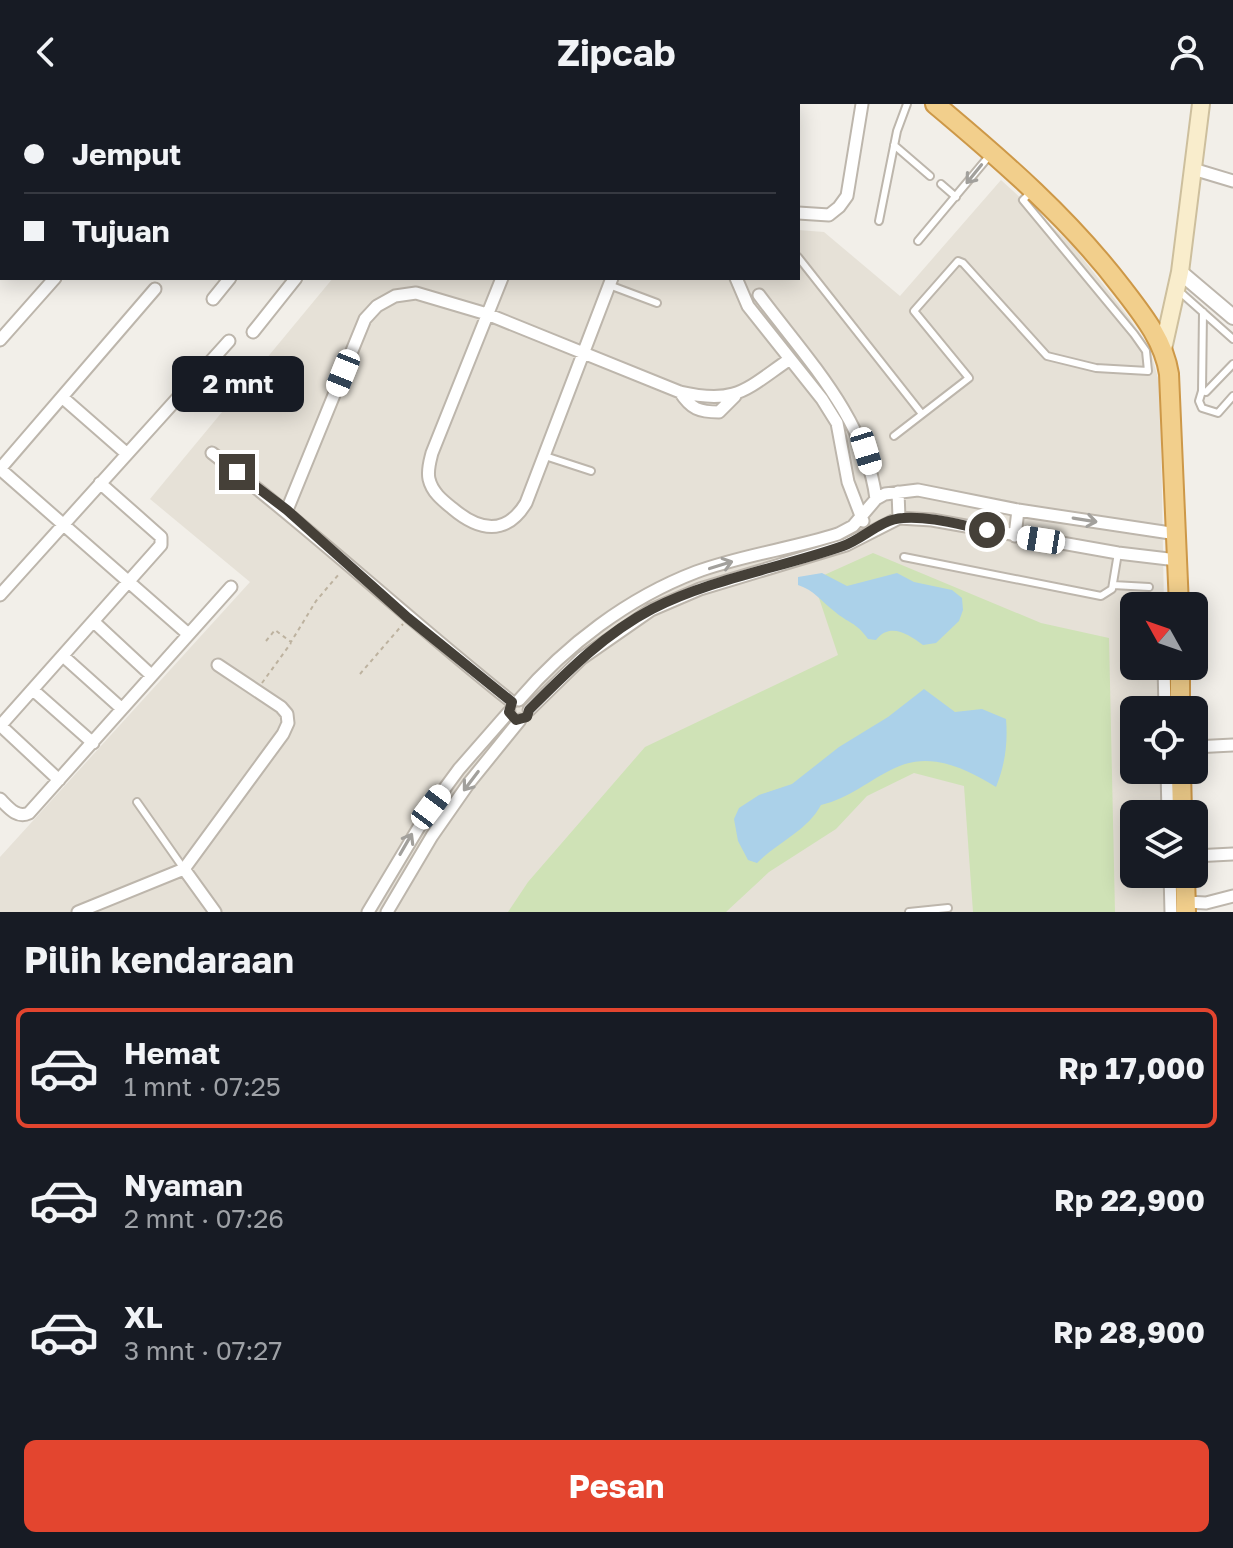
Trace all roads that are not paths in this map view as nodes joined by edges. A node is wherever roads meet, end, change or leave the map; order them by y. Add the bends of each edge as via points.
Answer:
1 (862, 104) edge
2 (907, 104) edge
3 (935, 104) edge
4 (1201, 104) edge
5 (894, 145) junction
6 (992, 152) junction
7 (1193, 169) junction
8 (930, 176) dead end
9 (1233, 181) edge
10 (941, 184) dead end
11 (1034, 189) junction
12 (956, 197) junction
13 (800, 213) edge
14 (879, 221) dead end
15 (918, 241) dead end
16 (800, 260) edge
17 (1180, 272) junction
18 (53, 280) edge
19 (228, 280) edge
20 (294, 280) edge
21 (501, 280) edge
22 (737, 280) edge
23 (610, 282) edge
24 (155, 289) dead end
25 (1176, 289) junction
26 (759, 295) dead end
27 (213, 299) dead end
28 (657, 303) dead end
29 (1203, 312) junction
30 (487, 314) junction
31 (1233, 317) edge
32 (253, 332) dead end
33 (1233, 339) edge
34 (0, 340) edge
35 (229, 341) dead end
36 (1163, 349) junction
37 (583, 352) junction
38 (790, 359) junction
39 (1233, 364) edge
40 (1202, 391) junction
41 (1233, 396) edge
42 (62, 397) junction
43 (922, 414) junction
44 (894, 436) dead end
45 (126, 453) junction
46 (212, 453) dead end
47 (545, 456) junction
48 (0, 469) edge
49 (591, 471) dead end
50 (100, 483) junction
51 (898, 492) junction
52 (876, 499) junction
53 (287, 510) junction
54 (1018, 510) junction
55 (862, 518) junction
56 (899, 518) junction
57 (64, 524) junction
58 (865, 534) junction
59 (1177, 534) junction
60 (1015, 536) junction
61 (1118, 553) junction
62 (904, 557) dead end
63 (1177, 560) junction
64 (128, 581) junction
65 (1113, 585) junction
66 (231, 587) dead end
67 (1149, 587) dead end
68 (1178, 592) edge
69 (0, 595) edge
70 (94, 622) junction
71 (187, 633) junction
72 (63, 656) junction
73 (218, 665) dead end
74 (151, 675) junction
75 (33, 690) junction
76 (513, 705) junction
77 (121, 708) junction
78 (529, 710) junction
79 (520, 720) junction
80 (0, 726) edge
81 (93, 743) junction
82 (1233, 745) edge
83 (1208, 746) edge
84 (59, 780) junction
85 (0, 799) edge
86 (137, 802) dead end
87 (1233, 854) edge
88 (1208, 855) edge
89 (184, 869) junction
90 (1174, 888) edge
91 (1183, 888) edge
92 (1233, 896) edge
93 (948, 908) dead end
94 (1181, 909) edge
95 (78, 912) edge
96 (215, 912) edge
97 (368, 912) edge
98 (387, 912) edge
99 (909, 912) edge

1 - 13 street via 844,202 829,215
2 - 5 lane
3 - 6 highway
4 - 7 main road
5 - 8 lane
5 - 14 lane
6 - 11 highway
6 -> 12 lane
7 - 9 street
7 - 17 main road
10 - 12 lane
11 - 36 highway via 1102,261
11 - 43 lane via 1023,200 1134,334 1146,351 1148,371 1096,368 1047,356 958,261 914,311 969,378
12 - 15 lane
16 - 43 lane
17 - 25 main road
17 - 31 street
18 - 34 street
19 - 27 street
20 - 32 street
21 - 30 street
22 - 38 street via 748,306
23 - 28 lane
23 - 37 street
24 - 42 street
25 - 29 lane
25 - 36 main road
26 - 52 street via 856,429
29 - 33 lane
29 - 40 lane
30 - 37 street
30 - 47 street via 432,453 429,482 466,520 487,527 508,524 526,503
30 - 53 street via 407,293 371,312
35 - 45 street
36 - 59 highway via 1169,374
37 - 38 street via 680,392 701,412 719,412
37 - 47 street
38 - 55 street via 837,423 848,482
39 - 40 lane
40 - 41 lane via 1199,401 1210,412 1218,413
42 - 45 street
42 - 48 street
43 - 44 lane
45 - 50 street
46 - 53 street
47 - 49 lane
48 - 57 street
50 - 57 street
50 - 64 street via 161,539 152,557
51 - 52 street
51 - 54 street via 918,490
51 - 56 street
52 - 55 street
53 - 76 street
54 -> 59 street
54 - 60 street
55 - 58 street
76 -> 55 street via 589,633 664,587 728,562 838,534
56 - 58 street
56 - 60 street
57 - 64 street
57 - 69 street
58 - 78 street via 846,545 700,589 651,610 582,658
59 - 63 highway
60 - 61 street
61 - 63 street
61 - 65 lane
62 - 65 lane via 1101,596
63 - 68 highway
64 - 70 street
64 - 71 street
65 - 67 lane
66 - 71 street
70 - 72 street
70 - 74 street
71 - 74 street
72 - 75 street
72 - 77 street
73 - 89 street via 284,710 288,723
74 - 77 street
75 - 80 street
75 - 81 street
76 - 78 street via 526,703
76 - 79 street via 513,718
97 -> 76 street via 413,832
77 - 81 street
78 - 79 street
79 -> 98 street via 432,836
80 - 84 street
81 - 84 street
82 - 83 street
84 - 85 street via 25,815 16,814
86 - 89 lane
87 - 88 street
89 - 95 street
89 - 96 street
90 - 94 street
91 - 94 highway
92 - 94 street
93 - 99 lane

